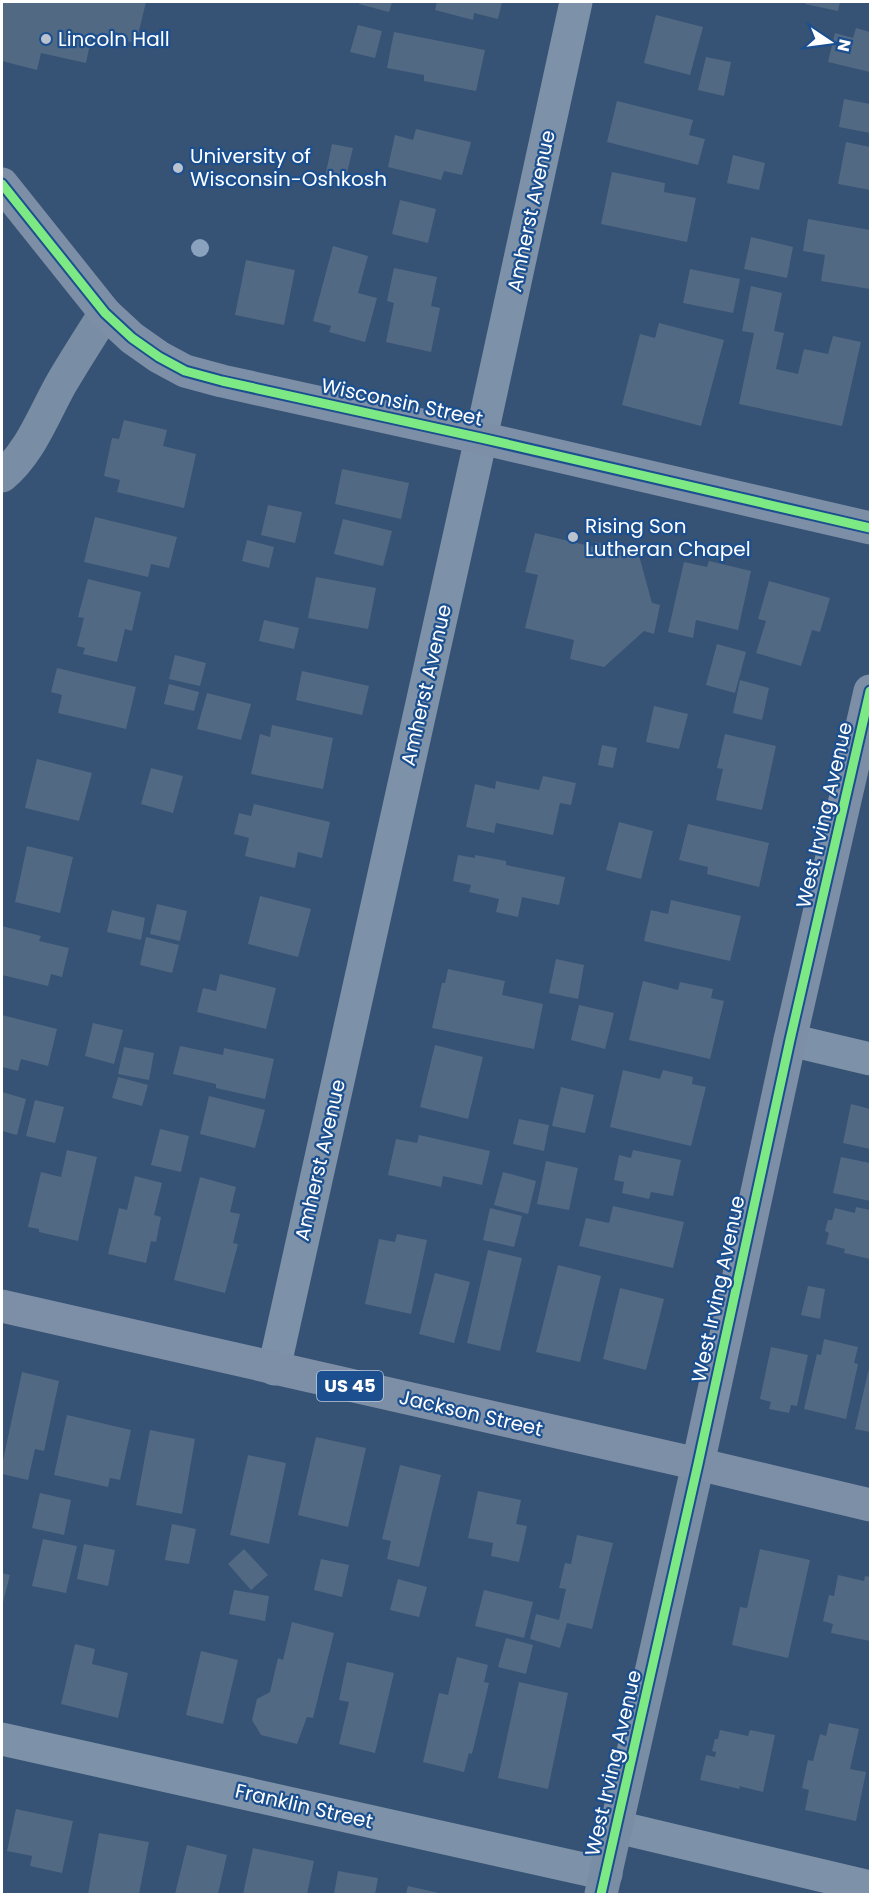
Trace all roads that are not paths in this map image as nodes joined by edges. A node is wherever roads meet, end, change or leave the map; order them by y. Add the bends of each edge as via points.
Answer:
1 (576, 2) edge
2 (2, 184) edge
3 (105, 314) junction
4 (482, 438) junction
5 (2, 476) edge
6 (870, 528) edge
7 (870, 692) edge
8 (790, 1040) junction
9 (870, 1059) edge
10 (2, 1306) edge
11 (274, 1369) junction
12 (698, 1464) junction
13 (870, 1506) edge
14 (2, 1738) edge
15 (617, 1827) junction
16 (604, 1884) edge
17 (870, 1887) edge

1 - 4 street, Amherst Avenue
2 - 3 main road, Wisconsin Street
3 - 4 main road, Wisconsin Street via 148,350 185,370
3 - 5 street via 25,451
4 - 6 main road, Wisconsin Street
4 - 11 street, Amherst Avenue
7 - 8 main road, West Irving Avenue
8 - 9 street
8 - 12 main road, West Irving Avenue
10 - 11 main road, Jackson Street / US 45
11 - 12 main road, Jackson Street / US 45
12 - 13 main road, Jackson Street / US 45
12 - 15 street, West Irving Avenue
14 - 16 street, Franklin Street
15 - 16 street, West Irving Avenue
15 - 17 street

